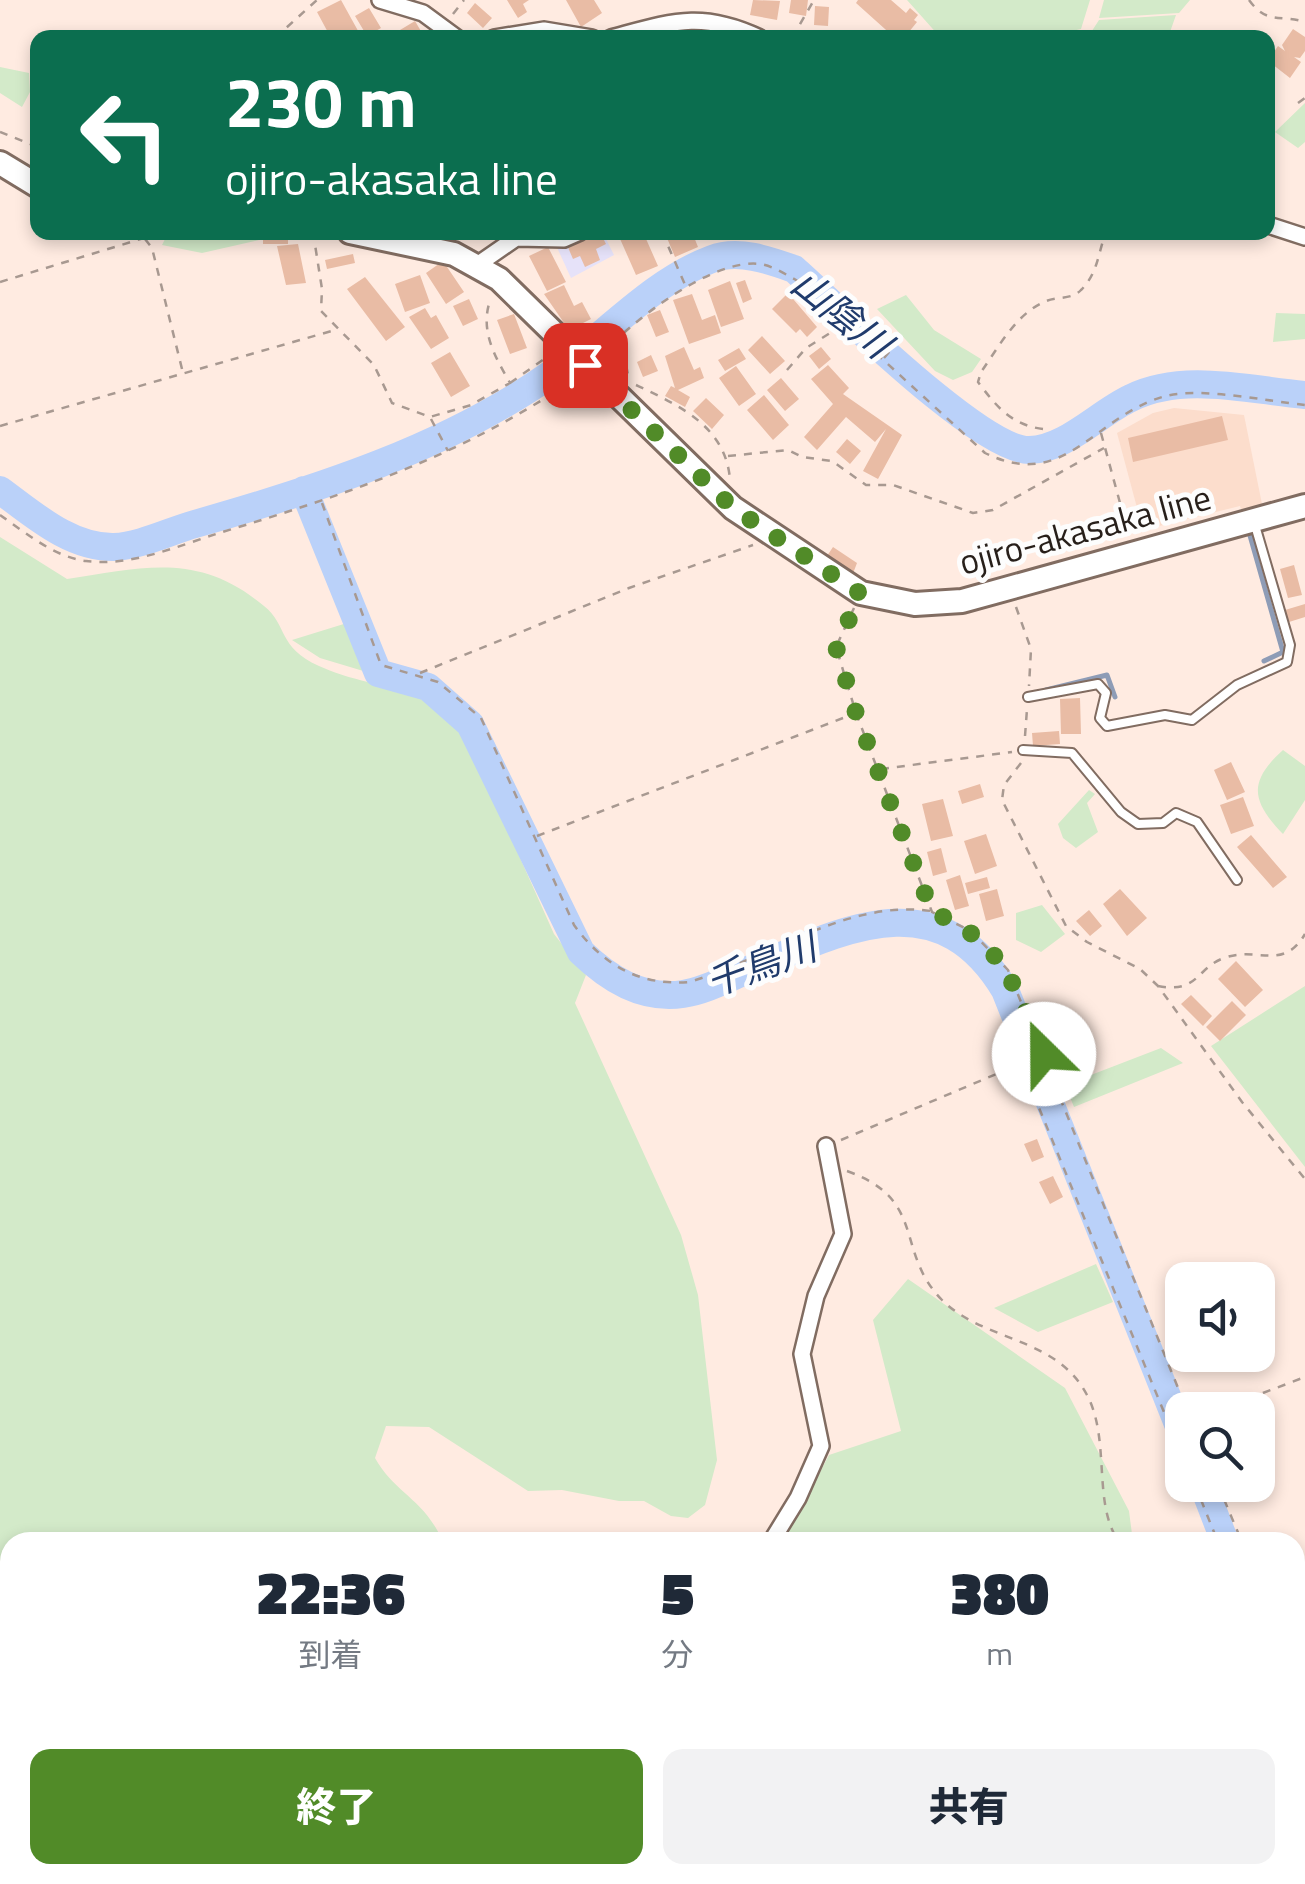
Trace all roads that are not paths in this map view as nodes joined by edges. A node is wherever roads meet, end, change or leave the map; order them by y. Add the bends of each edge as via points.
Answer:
1 (380, 0) edge
2 (446, 30) edge
3 (641, 30) edge
4 (739, 30) edge
5 (0, 163) edge
6 (30, 181) edge
7 (1275, 227) edge
8 (1305, 237) edge
9 (394, 240) edge
10 (513, 240) edge
11 (477, 264) junction
12 (1305, 506) edge
13 (1254, 522) junction
14 (1028, 697) road end
15 (1023, 750) road end
16 (1236, 880) dead end
17 (826, 1146) road end
18 (777, 1532) edge

1 - 2 street via 424,13
3 - 4 street via 708,18
5 - 6 main road
7 - 8 street
9 - 11 main road, ojiro-akasaka line
10 - 11 street
11 - 13 main road, ojiro-akasaka line via 545,319 733,508 861,594 916,604 962,601
12 - 13 main road, ojiro-akasaka line
13 - 14 lane via 1290,645 1287,662 1237,685 1192,720 1165,716 1107,726 1100,718 1106,693 1098,684
15 - 16 lane via 1072,753 1138,824 1176,813 1190,817
17 - 18 street via 843,1234 816,1296 802,1354 820,1446

